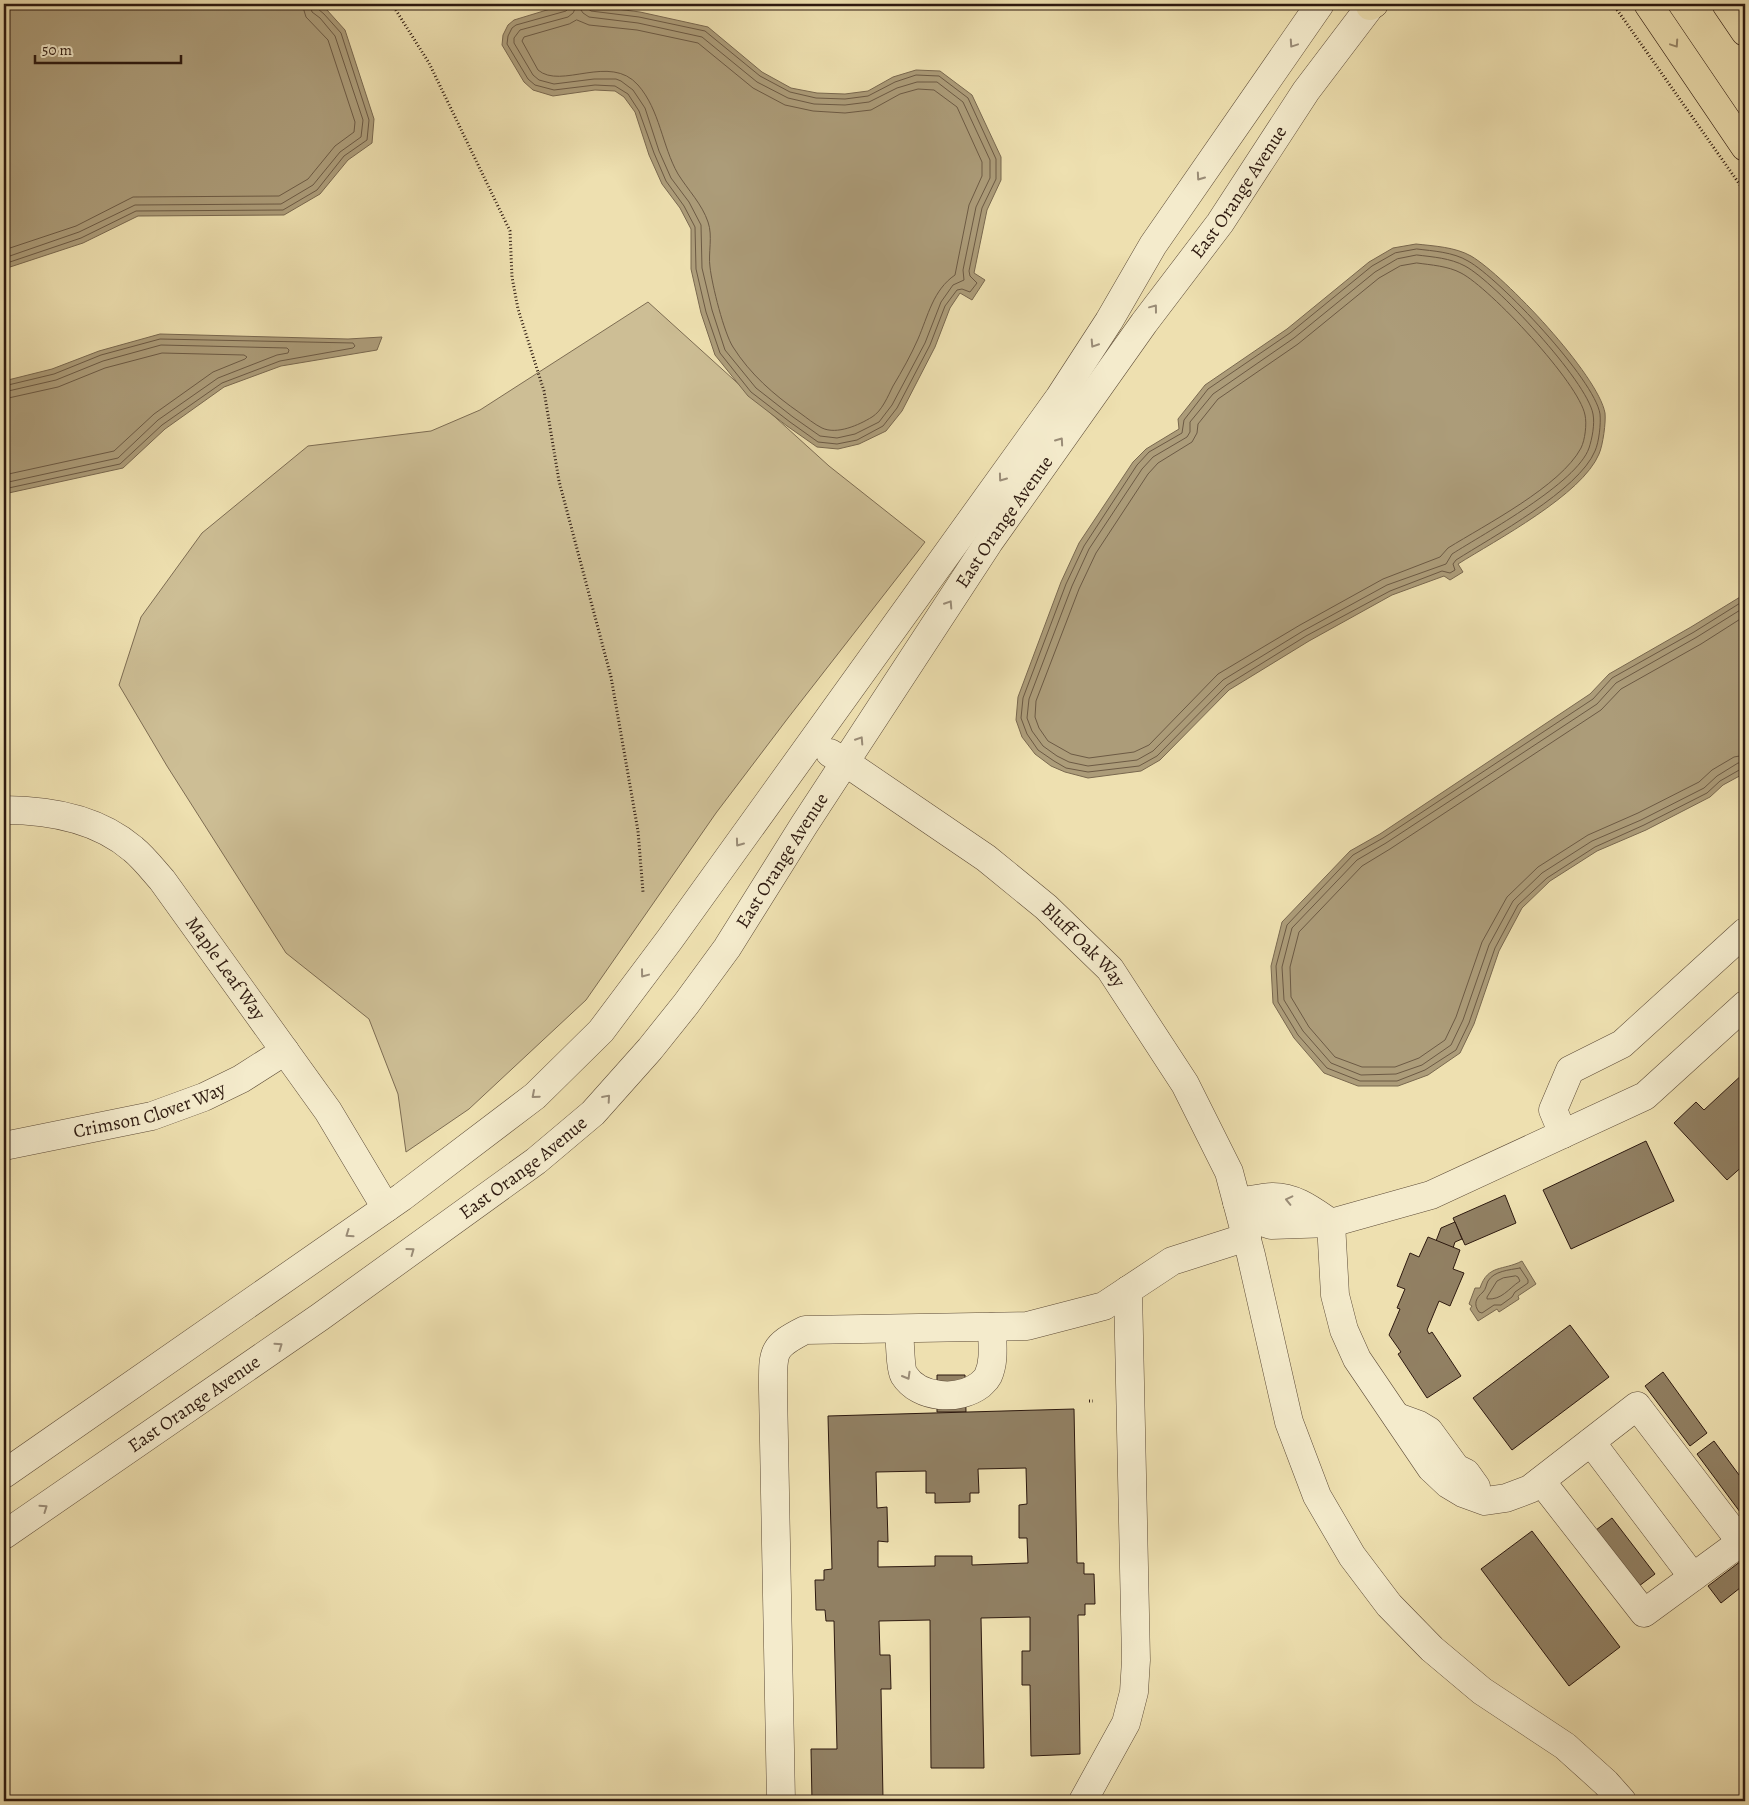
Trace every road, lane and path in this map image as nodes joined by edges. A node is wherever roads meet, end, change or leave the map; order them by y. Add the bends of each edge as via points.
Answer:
1 (392, 4) edge
2 (1320, 4) edge
3 (1372, 4) edge
4 (1613, 4) edge
5 (1648, 4) edge
6 (1745, 147) edge
7 (1745, 192) edge
8 (811, 743) junction
9 (845, 762) junction
10 (4, 810) edge
11 (643, 892) dead end
12 (1745, 932) edge
13 (1745, 1005) edge
14 (285, 1051) junction
15 (1563, 1134) junction
16 (4, 1146) edge
17 (386, 1208) junction
18 (1242, 1218) junction
19 (1331, 1223) junction
20 (1128, 1290) junction
21 (992, 1327) junction
22 (899, 1329) junction
23 (1591, 1442) junction
24 (4, 1474) edge
25 (1541, 1481) junction
26 (4, 1535) edge
27 (1743, 1540) edge
28 (1692, 1577) junction
29 (781, 1801) edge
30 (1083, 1801) edge
31 (1622, 1801) edge

1 - 11 path via 429,63 510,232 512,277 518,309 544,391 559,481 611,677 638,831
2 -> 8 street, East Orange Avenue via 1153,246 1110,321 1059,398
9 -> 3 street, East Orange Avenue via 989,542 1144,322 1220,223 1306,91
4 - 7 path
5 -> 6 main road
8 - 9 street, Bluff Oak Way
8 -> 17 street, East Orange Avenue via 601,1031 535,1096
9 - 18 street, Bluff Oak Way via 986,858 1046,907 1110,969 1185,1084 1229,1172
26 -> 9 street, East Orange Avenue via 320,1317 536,1160 593,1114 680,1012 727,948
10 - 14 street, Maple Leaf Way via 67,816 100,828 133,849 162,880
12 - 15 street via 1622,1044 1570,1070 1553,1110
13 - 15 street via 1645,1096
14 - 16 street, Crimson Clover Way via 241,1079 152,1116
14 - 17 street, Maple Leaf Way via 328,1111
15 - 19 street via 1527,1151 1478,1163 1436,1192
17 -> 24 street, East Orange Avenue
18 - 19 street via 1271,1225
18 - 20 street
18 - 31 street, Bluff Oak Way via 1289,1422 1317,1496 1352,1556 1389,1605 1432,1649 1482,1691 1565,1746
19 - 25 street via 1335,1295 1344,1330 1357,1359 1396,1417 1440,1462 1448,1484 1485,1500 1506,1498
20 - 21 street via 1104,1306 1027,1326
20 - 30 street via 1134,1692 1126,1723
21 - 22 street
22 -> 21 street via 903,1373 913,1385 928,1393 951,1396 972,1391 987,1379 993,1363
22 - 29 street via 805,1330 786,1339 774,1354 772,1389
23 - 25 street
23 - 27 street via 1637,1406
23 - 28 street
25 - 28 street via 1644,1613
27 - 28 street

